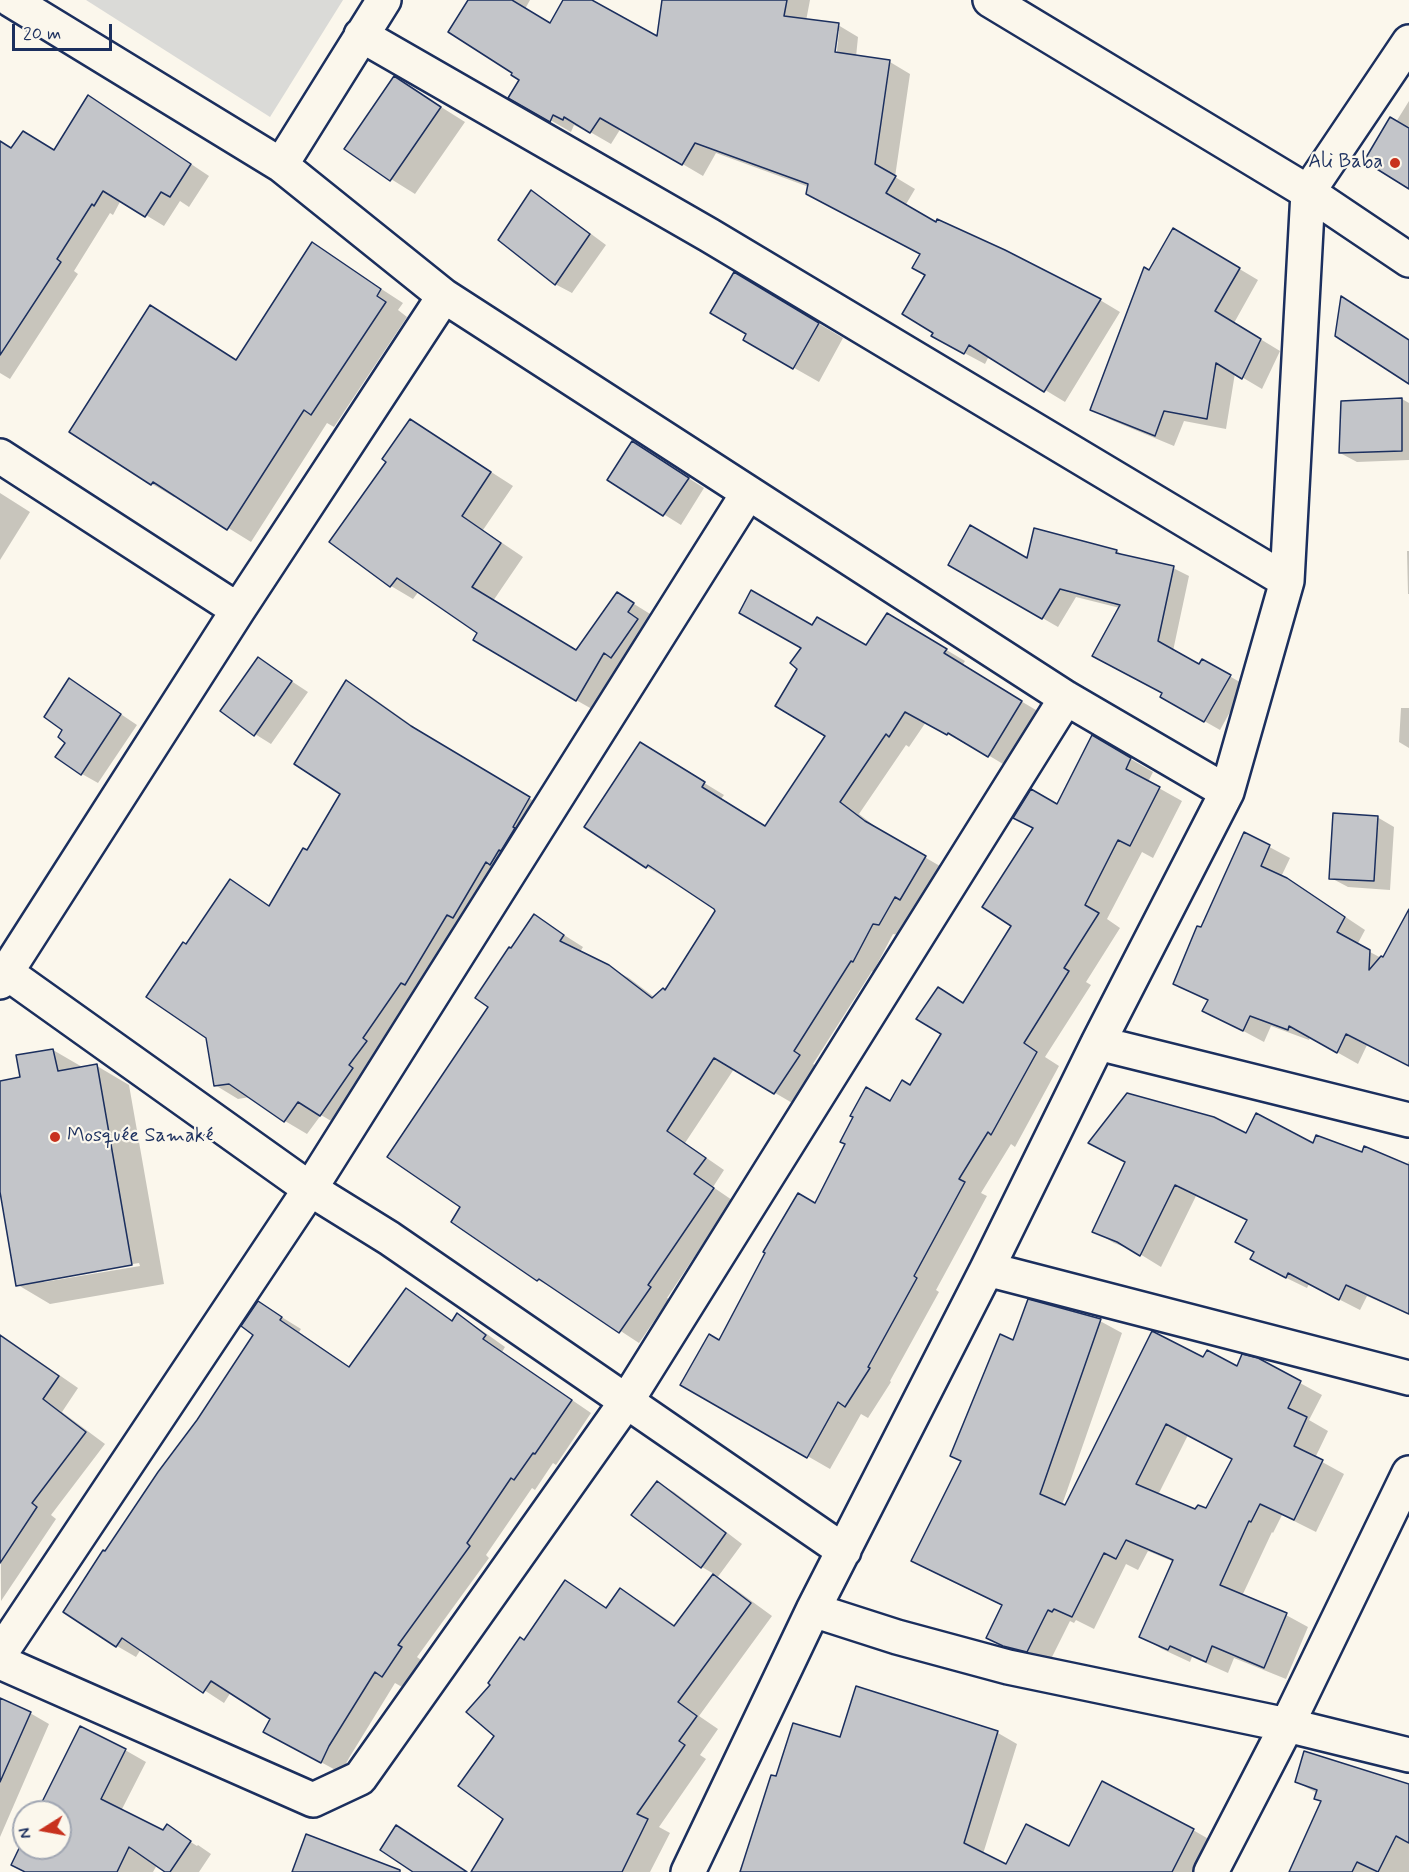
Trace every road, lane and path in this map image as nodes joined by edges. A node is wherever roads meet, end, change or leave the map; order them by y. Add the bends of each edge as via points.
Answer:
1 (11, 0) edge
2 (384, 0) edge
3 (990, 0) edge
4 (361, 35) junction
5 (1409, 42) edge
6 (281, 165) junction
7 (1308, 192) junction
8 (1409, 261) edge
9 (444, 296) junction
10 (0, 456) edge
11 (748, 493) junction
12 (1287, 581) junction
13 (238, 610) junction
14 (1066, 698) junction
15 (1227, 792) junction
16 (2, 974) edge
17 (1098, 1043) junction
18 (1409, 1120) edge
19 (310, 1189) junction
20 (987, 1269) junction
21 (1409, 1378) edge
22 (626, 1402) junction
23 (1409, 1473) edge
24 (844, 1551) junction
25 (813, 1610) junction
26 (0, 1654) edge
27 (0, 1662) edge
28 (1287, 1725) junction
29 (1409, 1755) edge
30 (688, 1872) edge
31 (1211, 1872) edge

1 - 6 street
2 - 4 street
3 - 7 street
4 - 6 street
4 - 12 street via 709,235
5 - 7 street
6 - 9 street
7 - 8 street
7 - 12 street
9 - 11 street
9 - 13 street
10 - 13 street
11 - 14 street
11 - 19 street
12 - 15 street
13 - 16 street
14 - 15 street
14 - 22 street
15 - 17 street
16 - 19 street
17 - 18 street
17 - 20 street
19 - 22 street via 389,1238
19 - 26 street
20 - 21 street
20 - 24 street
22 - 24 street
22 - 27 street via 360,1778 313,1800
23 - 28 street
24 - 25 street
25 - 28 street via 1008,1667
25 - 30 street
28 - 29 street
28 - 31 street

